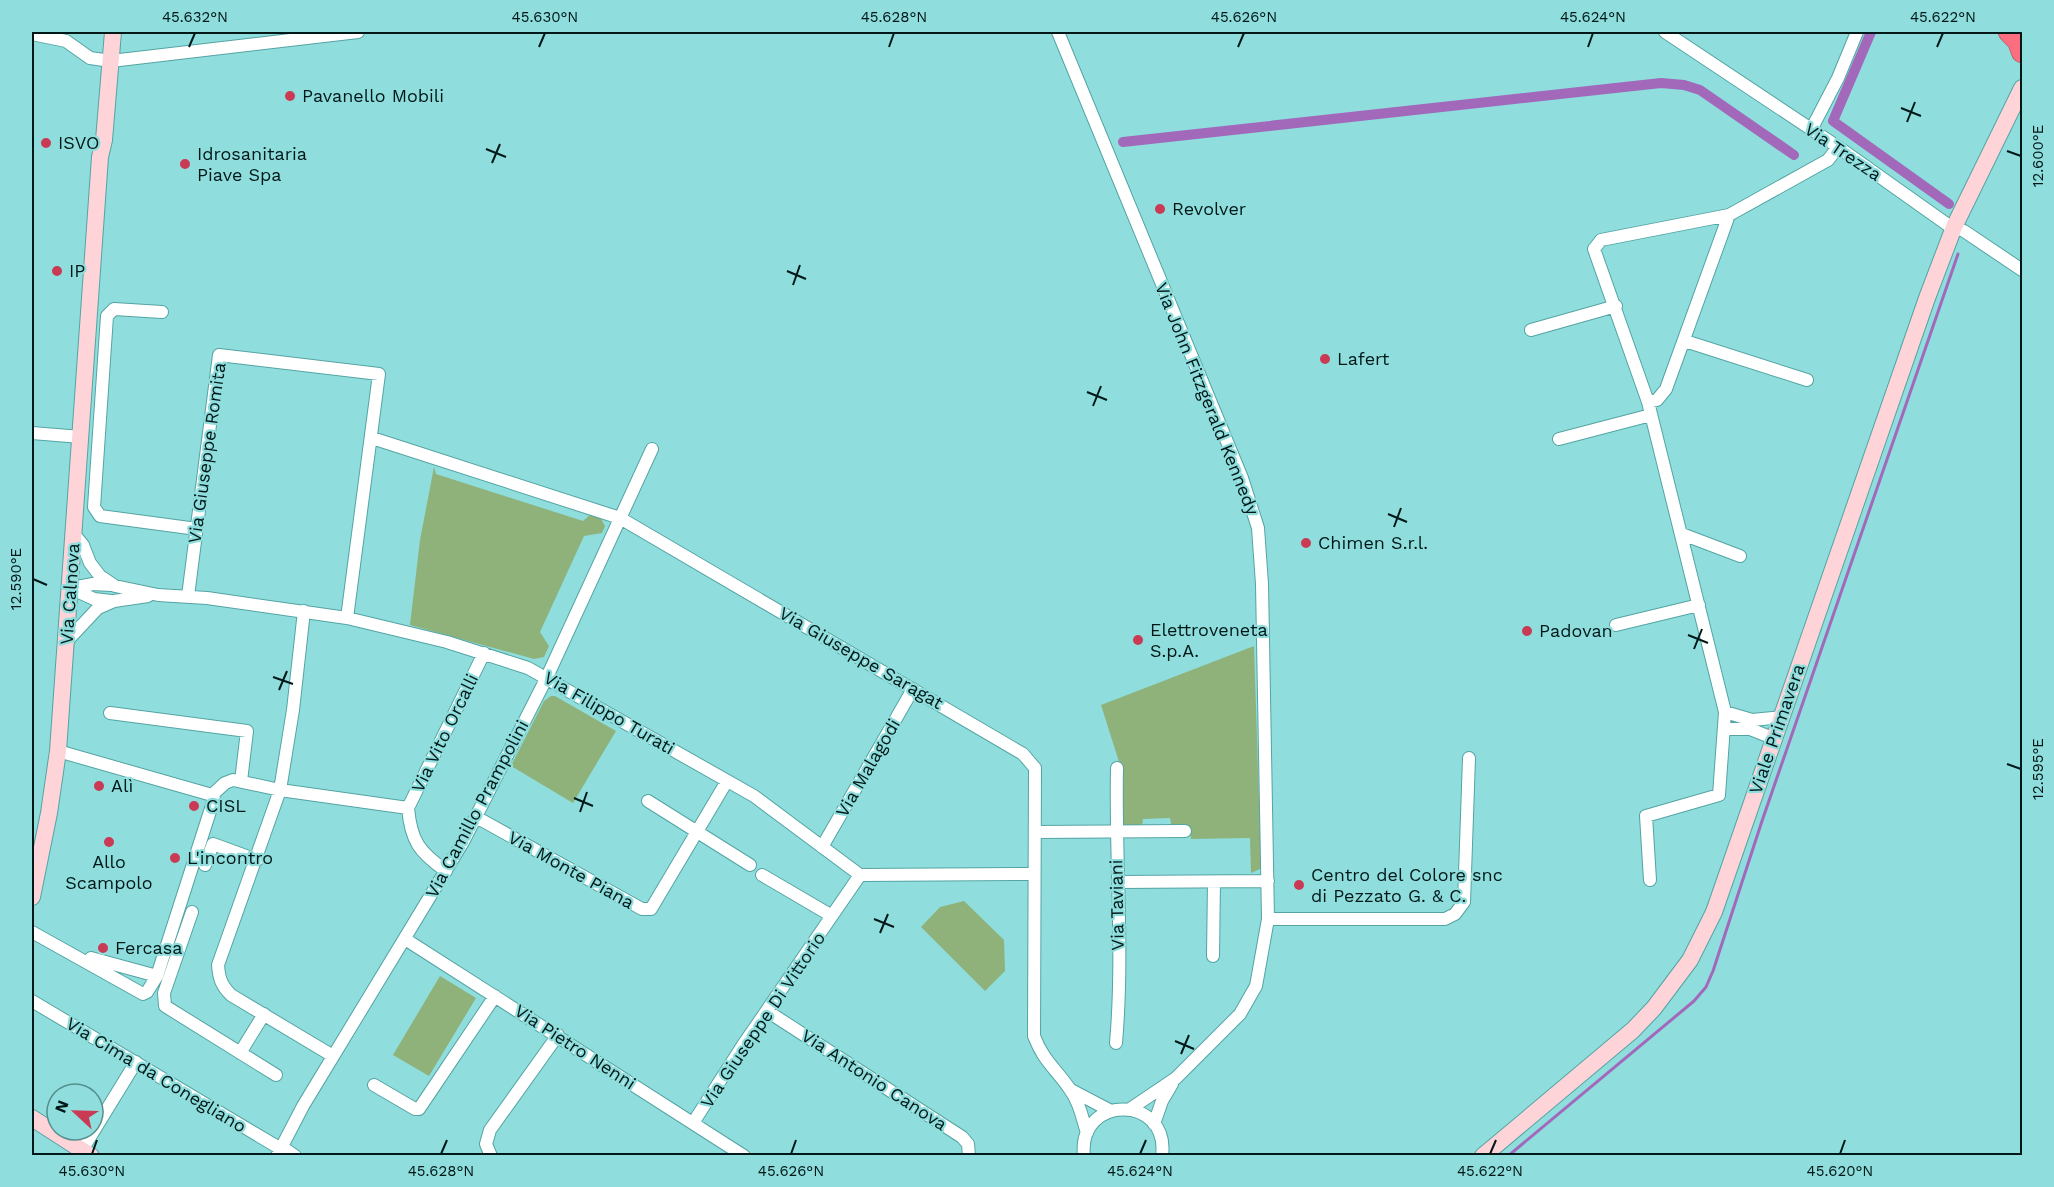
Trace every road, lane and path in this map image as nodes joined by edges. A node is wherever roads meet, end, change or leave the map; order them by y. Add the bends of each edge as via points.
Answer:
1 (104, 32) edge
2 (111, 32) edge
3 (358, 32) edge
4 (1058, 32) edge
5 (1665, 32) edge
6 (1857, 32) edge
7 (2009, 32) edge
8 (32, 34) edge
9 (2022, 52) edge
10 (106, 61) junction
11 (2022, 88) edge
12 (1811, 130) junction
13 (1838, 147) junction
14 (100, 157) junction
15 (1729, 215) junction
16 (1954, 227) junction
17 (2022, 270) edge
18 (1616, 306) junction
19 (162, 312) dead end
20 (1531, 330) dead end
21 (1684, 341) junction
22 (1808, 380) dead end
23 (1649, 408) junction
24 (32, 433) edge
25 (81, 437) junction
26 (372, 438) junction
27 (1559, 440) dead end
28 (652, 449) dead end
29 (620, 518) junction
30 (197, 529) junction
31 (74, 534) junction
32 (1682, 534) junction
33 (1740, 556) dead end
34 (115, 586) junction
35 (70, 588) junction
36 (158, 595) junction
37 (188, 596) junction
38 (114, 601) junction
39 (1699, 604) junction
40 (304, 611) junction
41 (347, 618) junction
42 (1616, 625) dead end
43 (67, 640) junction
44 (484, 653) junction
45 (547, 677) junction
46 (913, 688) junction
47 (1725, 712) junction
48 (110, 713) dead end
49 (1782, 717) junction
50 (1724, 729) junction
51 (1774, 739) junction
52 (58, 751) junction
53 (1469, 758) dead end
54 (1117, 768) dead end
55 (237, 780) junction
56 (727, 781) junction
57 (280, 790) junction
58 (212, 795) junction
59 (648, 801) dead end
60 (408, 808) junction
61 (476, 817) junction
62 (698, 831) junction
63 (1116, 831) junction
64 (1185, 831) dead end
65 (1035, 832) junction
66 (822, 847) junction
67 (257, 860) junction
68 (205, 865) dead end
69 (750, 865) dead end
70 (446, 871) junction
71 (1033, 874) junction
72 (762, 875) dead end
73 (860, 875) junction
74 (1650, 880) dead end
75 (1269, 881) junction
76 (1118, 882) junction
77 (1214, 882) junction
78 (32, 897) edge
79 (192, 912) dead end
80 (832, 916) junction
81 (1268, 919) junction
82 (32, 932) edge
83 (405, 939) junction
84 (72, 953) junction
85 (1213, 956) dead end
86 (157, 976) junction
87 (495, 996) junction
88 (32, 1001) edge
89 (767, 1011) junction
90 (264, 1014) junction
91 (558, 1035) junction
92 (1116, 1043) dead end
93 (240, 1053) junction
94 (333, 1056) junction
95 (136, 1062) junction
96 (276, 1075) dead end
97 (1176, 1078) junction
98 (374, 1085) dead end
99 (1071, 1090) junction
100 (1130, 1109) junction
101 (1111, 1111) junction
102 (32, 1118) edge
103 (693, 1123) junction
104 (1154, 1124) junction
105 (1087, 1132) junction
106 (280, 1151) edge
107 (87, 1153) edge
108 (1162, 1154) edge
109 (295, 1155) edge
110 (491, 1155) edge
111 (744, 1155) edge
112 (969, 1155) edge
113 (1084, 1155) edge
114 (1484, 1155) edge

1 - 10 main road, Via Calnova
2 - 10 main road, Via Calnova
3 - 10 street
4 - 75 street, Via John Fitzgerald Kennedy via 1242,478 1258,528
5 - 12 street, Via Trezza
6 - 12 street
7 - 9 highway
8 - 10 street via 66,41 90,58
10 - 14 main road, Via Calnova via 106,117
10 - 14 main road, Via Calnova via 97,141
11 - 16 main road, Viale Primavera
12 - 13 street, Via Trezza
13 - 15 street via 1828,160
13 - 16 street, Via Trezza
14 - 25 main road, Via Calnova
15 - 18 street via 1601,240 1594,249
15 - 21 street
16 - 17 street, Via Trezza
16 - 49 main road, Viale Primavera
18 - 20 street
18 - 23 street
19 - 30 street via 114,309 107,316 94,507 100,516
21 - 22 street
21 - 23 street via 1666,389
23 - 27 street
23 - 32 street
24 - 25 street
25 - 31 main road, Via Calnova
26 - 29 street, Via Giuseppe Saragat
26 - 30 street, Via Giuseppe Romita via 379,374 219,355
26 - 41 street, Via Giuseppe Romita
28 - 29 street, Via Camillo Prampolini
29 - 45 street, Via Camillo Prampolini
29 - 46 street, Via Giuseppe Saragat
30 - 37 street, Via Giuseppe Romita
31 - 34 street, Via Filippo Turati via 100,576
31 - 35 main road, Via Calnova
32 - 33 street
32 - 39 street
34 - 35 street, Via Filippo Turati
34 - 36 street, Via Filippo Turati
35 - 38 street, Via Filippo Turati via 94,599
35 - 43 main road, Via Calnova
36 - 37 street, Via Filippo Turati
36 - 38 street, Via Filippo Turati
37 - 40 street, Via Filippo Turati
38 - 43 street, Via Filippo Turati via 98,608
39 - 42 street
39 - 47 street
40 - 41 street, Via Filippo Turati
40 - 57 street
41 - 44 street, Via Filippo Turati
43 - 52 main road, Via Calnova
44 - 45 street, Via Filippo Turati
44 - 60 street, Via Vito Orcalli
45 - 56 street, Via Filippo Turati
45 - 61 street, Via Camillo Prampolini
46 - 65 street, Via Giuseppe Saragat via 1023,754 1035,768
46 - 66 street, Via Malagodi
47 - 49 street via 1752,720
47 - 50 street
48 - 55 street via 247,731
49 - 51 main road, Viale Primavera
50 - 51 street via 1750,729
50 - 74 street via 1719,795 1646,816
51 - 114 main road, Viale Primavera via 1714,912 1690,960 1641,1022
52 - 58 street
52 - 78 main road, Via Calnova
53 - 81 street via 1464,902 1455,914 1445,919
54 - 63 street, Via Taviani
55 - 57 street
55 - 58 street via 225,783
56 - 62 street, Via Monte Piana
56 - 66 street, Via Filippo Turati via 754,796
57 - 60 street
57 - 67 street
58 - 86 street via 214,800
59 - 62 street
60 - 70 street, Via Vito Orcalli via 411,832 419,846
61 - 62 street, Via Monte Piana via 642,909 651,909
61 - 70 street, Via Camillo Prampolini
62 - 69 street
63 - 64 street
63 - 65 street
63 - 76 street, Via Taviani
65 - 71 street, Via Giuseppe Saragat
66 - 73 street, Via Filippo Turati
67 - 68 street via 213,844
67 - 90 street via 218,965 222,986
70 - 83 street, Via Camillo Prampolini
71 - 73 street
71 - 99 street, Via Giuseppe Saragat via 1034,1036 1040,1054
72 - 80 street, Via Giuseppe Di Vittorio
73 - 80 street, Via Giuseppe Di Vittorio
75 - 77 street
75 - 81 street, Via John Fitzgerald Kennedy
76 - 77 street
76 - 92 street, Via Taviani
77 - 85 street
79 - 93 street via 164,993 165,1006
80 - 89 street, Via Giuseppe Di Vittorio
81 - 97 street, Via John Fitzgerald Kennedy via 1256,986 1240,1014
82 - 84 street
83 - 87 street, Via Pietro Nenni
83 - 94 street, Via Camillo Prampolini
84 - 86 street
84 - 86 street via 143,994
87 - 91 street, Via Pietro Nenni
87 - 98 street via 419,1109
88 - 95 street, Via Cima da Conegliano
89 - 103 street, Via Giuseppe Di Vittorio
89 - 112 street, Via Antonio Canova via 962,1137 968,1144
90 - 93 street
90 - 94 street
91 - 103 street, Via Pietro Nenni
91 - 110 street via 490,1130 486,1144
93 - 96 street
94 - 106 street, Via Camillo Prampolini
95 - 106 street, Via Cima da Conegliano
95 - 107 street
97 - 100 street, Via John Fitzgerald Kennedy
97 - 104 street, Via John Fitzgerald Kennedy
99 - 101 street, Via Giuseppe Saragat
99 - 105 street, Via Giuseppe Saragat
100 - 101 street, Via John Fitzgerald Kennedy
100 - 104 street via 1144,1114
101 - 105 street via 1097,1119
102 - 107 main road
103 - 111 street, Via Pietro Nenni
104 - 108 street via 1161,1136
105 - 113 street
106 - 109 street, Via Cima da Conegliano

